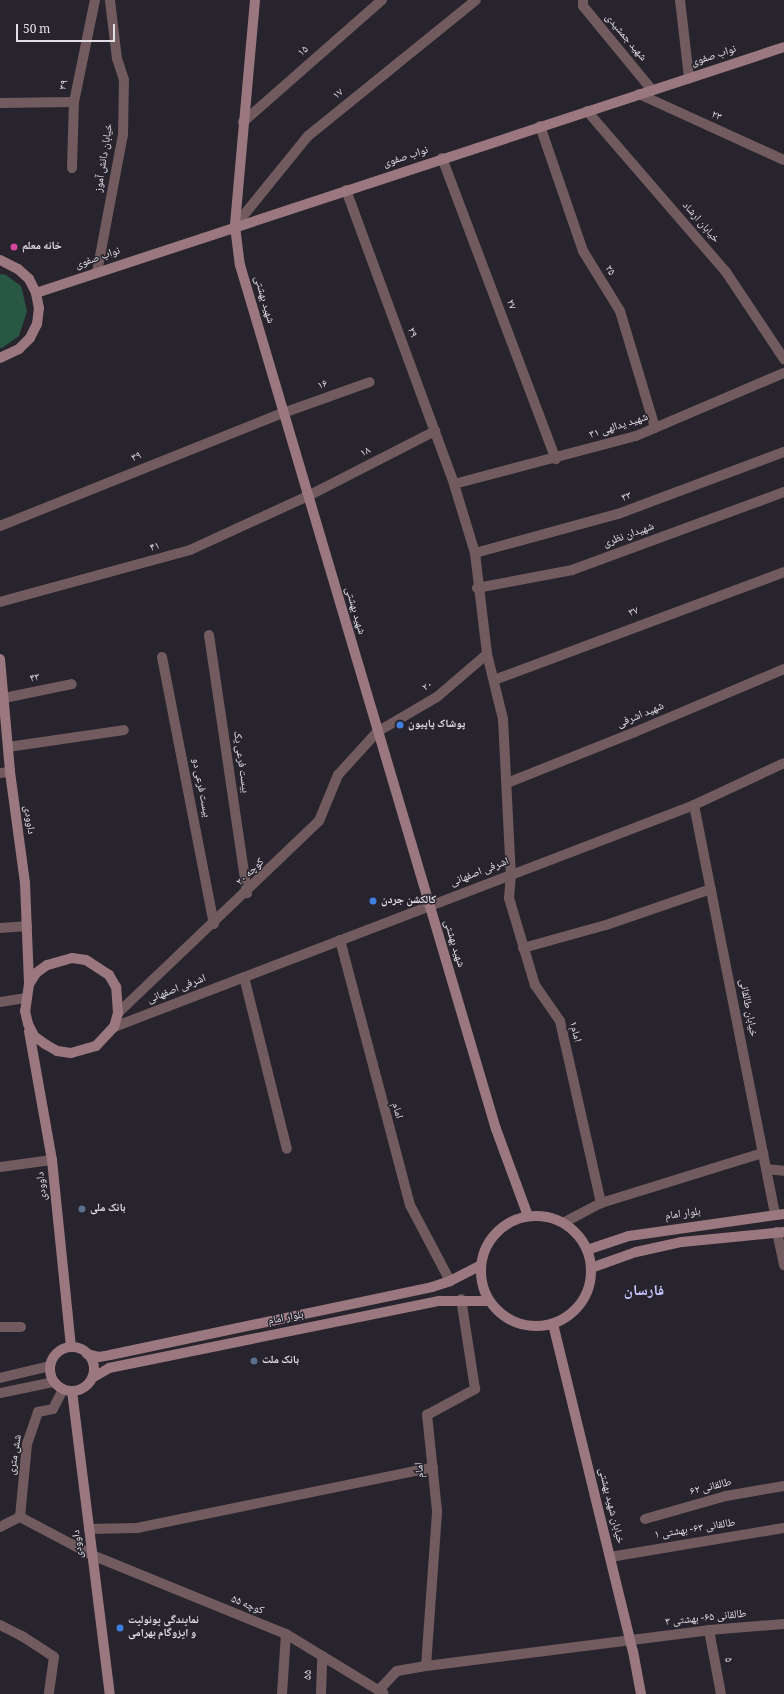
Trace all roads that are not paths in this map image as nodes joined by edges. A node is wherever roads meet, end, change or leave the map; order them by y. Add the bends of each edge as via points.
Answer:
1 (95, 0) edge
2 (110, 0) edge
3 (255, 0) edge
4 (382, 0) edge
5 (476, 0) edge
6 (583, 0) edge
7 (680, 0) edge
8 (784, 47) edge
9 (689, 78) junction
10 (652, 90) junction
11 (639, 94) junction
12 (74, 102) junction
13 (0, 103) edge
14 (587, 111) junction
15 (243, 122) junction
16 (540, 126) junction
17 (442, 158) junction
18 (784, 160) edge
19 (72, 168) dead end
20 (346, 190) junction
21 (235, 226) junction
22 (0, 260) edge
23 (97, 272) junction
24 (36, 293) junction
25 (0, 358) edge
26 (784, 359) edge
27 (784, 374) edge
28 (370, 382) dead end
29 (283, 413) junction
30 (655, 428) junction
31 (435, 431) junction
32 (784, 452) edge
33 (556, 459) junction
34 (454, 484) junction
35 (784, 492) edge
36 (308, 496) junction
37 (0, 526) edge
38 (474, 553) junction
39 (784, 572) edge
40 (477, 588) junction
41 (0, 602) edge
42 (209, 635) dead end
43 (487, 654) junction
44 (162, 656) dead end
45 (0, 659) edge
46 (784, 669) edge
47 (494, 680) junction
48 (72, 684) dead end
49 (4, 698) junction
50 (124, 730) dead end
51 (377, 732) junction
52 (8, 747) junction
53 (784, 763) edge
54 (5, 773) edge
55 (507, 783) junction
56 (694, 805) junction
57 (510, 875) junction
58 (711, 889) junction
59 (247, 893) junction
60 (429, 905) junction
61 (214, 924) junction
62 (27, 926) junction
63 (0, 928) edge
64 (340, 940) junction
65 (523, 948) junction
66 (244, 977) junction
67 (29, 984) junction
68 (25, 998) junction
69 (0, 1002) edge
70 (118, 1014) junction
71 (28, 1024) junction
72 (114, 1027) junction
73 (287, 1149) dead end
74 (763, 1153) junction
75 (52, 1160) junction
76 (0, 1166) edge
77 (766, 1170) junction
78 (784, 1172) edge
79 (601, 1203) junction
80 (780, 1215) edge
81 (528, 1216) junction
82 (563, 1223) junction
83 (781, 1232) edge
84 (587, 1250) junction
85 (784, 1265) edge
86 (480, 1266) junction
87 (591, 1268) junction
88 (450, 1281) junction
89 (461, 1300) junction
90 (488, 1301) junction
91 (553, 1324) junction
92 (0, 1327) edge
93 (21, 1327) dead end
94 (71, 1348) junction
95 (87, 1354) junction
96 (50, 1366) junction
97 (0, 1378) edge
98 (92, 1378) junction
99 (53, 1382) junction
100 (68, 1390) junction
101 (0, 1393) edge
102 (433, 1467) junction
103 (784, 1486) edge
104 (20, 1517) junction
105 (645, 1519) dead end
106 (0, 1527) edge
107 (784, 1528) edge
108 (89, 1529) junction
109 (92, 1555) junction
110 (610, 1557) junction
111 (784, 1624) edge
112 (0, 1626) edge
113 (709, 1630) junction
114 (286, 1634) junction
115 (631, 1641) junction
116 (322, 1656) junction
117 (426, 1666) junction
118 (382, 1692) edge
119 (49, 1694) edge
120 (110, 1694) edge
121 (282, 1694) edge
122 (321, 1694) edge
123 (641, 1694) edge
124 (721, 1694) edge

1 - 12 street, ۳۹
2 - 23 street, خیابان دانش آموز via 117,59 124,80 123,135
3 - 15 main road, شهید بهشتی
4 - 15 street, ۱۵
5 - 21 street, ۱۷ via 308,136
6 - 10 street, شهید جمشیدی via 584,6
7 - 9 street
8 - 9 main road, نواب صفوی
9 - 10 main road, نواب صفوی
10 - 11 main road, نواب صفوی
11 - 14 main road, نواب صفوی
11 - 18 street, ۲۳
12 - 13 street, ۳۹
12 - 19 street
14 - 16 main road, نواب صفوی
14 - 26 street, خیابان ارشاد via 726,272
15 - 21 main road, شهید بهشتی
16 - 17 main road, نواب صفوی
16 - 30 street, ۲۵ via 583,251 620,311
17 - 20 main road, نواب صفوی
17 - 33 street, ۲۷
20 - 21 main road, نواب صفوی
20 - 31 street, ۲۹
21 - 23 main road, نواب صفوی
21 - 29 main road, شهید بهشتی via 240,265
22 - 24 main road via 18,268
23 - 24 main road, نواب صفوی
24 - 25 main road via 39,308 37,324 30,338 19,349
27 - 30 street, ۳۱ شهید یدالهی
28 - 29 street, ۱۶
29 - 36 main road, شهید بهشتی
29 - 37 street, ۳۹
30 - 33 street, ۳۱ شهید یدالهی
31 - 34 street, ۲۹
31 - 36 street, ۱۸
32 - 38 street, ۳۳ via 618,514
33 - 34 street, ۳۱ شهید یدالهی
34 - 38 street, ۲۹
35 - 40 street, شهیدان نظری via 572,570
36 - 41 street, ۴۱ via 190,550
36 - 51 main road, شهید بهشتی
38 - 40 street, ۲۹
39 - 47 street, ۳۷
40 - 43 street, ۲۹
42 - 59 street, بیست فرعی یک
43 - 47 street, ۲۹
43 - 51 street, ۲۰ via 437,697
44 - 61 street, بیست فرعی دو
45 - 49 main road, داوودی
46 - 55 street, شهید اشرفی
47 - 55 street, امام۱ via 503,719
48 - 49 street, ۴۳
49 - 52 main road, داوودی
50 - 52 street
51 - 59 street, کوچه ۲۰ via 338,775 319,821
51 - 60 main road, شهید بهشتی
52 - 54 main road, داوودی
53 - 56 street, اشرفی اصفهانی
54 - 62 main road, داوودی via 25,883
55 - 57 street, امام۱
56 - 57 street, اشرفی اصفهانی
56 - 58 street, خیابان طالقانی
57 - 60 street, اشرفی اصفهانی
57 - 65 street, امام۱ via 509,898
58 - 65 street via 606,925
58 - 74 street, خیابان طالقانی
59 - 61 street, کوچه ۲۰
60 - 64 street, اشرفی اصفهانی
60 - 81 main road, شهید بهشتی via 496,1129
61 - 70 street, کوچه ۲۰
62 - 63 street
62 - 67 main road, داوودی
64 - 66 street, اشرفی اصفهانی
64 - 88 street, امام via 410,1205
65 - 79 street, امام۱ via 535,985 560,1021
66 - 72 street, اشرفی اصفهانی
66 - 73 street
67 - 68 main road
67 - 70 main road via 36,973 47,965 72,958 86,960 109,975 116,987
68 - 69 street
68 - 71 main road
70 - 72 main road
71 - 72 main road via 34,1036 45,1044 57,1051 71,1053 96,1046
71 - 75 main road, داوودی
74 - 77 street, خیابان طالقانی
74 - 79 street
75 - 76 street
75 - 94 main road, داوودی
77 - 78 street
77 - 80 street, خیابان طالقانی
79 - 82 street
80 - 83 main road
80 - 84 main road, بلوار امام via 629,1236
81 - 82 main road via 546,1216
81 - 86 main road via 510,1222 495,1232 485,1248
82 - 84 main road via 578,1234
83 - 85 street
83 - 87 main road via 682,1242 636,1252
84 - 87 main road
86 - 88 main road, بلوار امام
86 - 90 main road via 481,1284
87 - 91 main road via 590,1286 582,1303 570,1316
88 - 95 main road, بلوار امام via 110,1355 99,1357
89 - 90 main road, بلوار امام
89 - 98 main road, بلوار امام via 439,1301 109,1368
89 - 102 street, امام via 475,1389 427,1415
90 - 91 main road via 501,1315 517,1324 535,1327
91 - 110 main road, خیابان شهید بهشتی
92 - 93 street
94 - 95 main road
94 - 96 main road via 58,1352
95 - 98 main road via 92,1361
96 - 97 street
96 - 99 main road
98 - 100 main road via 84,1387
99 - 100 main road
99 - 101 street
100 - 104 street, شش متری via 52,1408 38,1412 27,1444
100 - 108 main road, داوودی
102 - 108 street via 137,1528
102 - 117 street, امام via 437,1511
103 - 105 street, طالقانی ۶۲ via 726,1496
104 - 106 street
104 - 109 street, کوچه ۵۵
107 - 110 street, طالقانی ۶۳- بهشتی ۱
108 - 109 main road, داوودی
109 - 114 street, کوچه ۵۵
109 - 120 main road, داوودی
110 - 115 main road, خیابان شهید بهشتی
111 - 113 street, طالقانی ۶۵- بهشتی ۳
112 - 119 street via 22,1636 54,1657
113 - 115 street, طالقانی ۶۵- بهشتی ۳
113 - 124 street, ۵
114 - 116 street, کوچه ۵۵
114 - 121 street
115 - 117 street, طالقانی ۶۵- بهشتی ۳
115 - 123 main road, خیابان شهید بهشتی
116 - 118 street, کوچه ۵۵
116 - 122 street, ۵۵
117 - 118 street, طالقانی ۶۵- بهشتی ۳ via 397,1671

